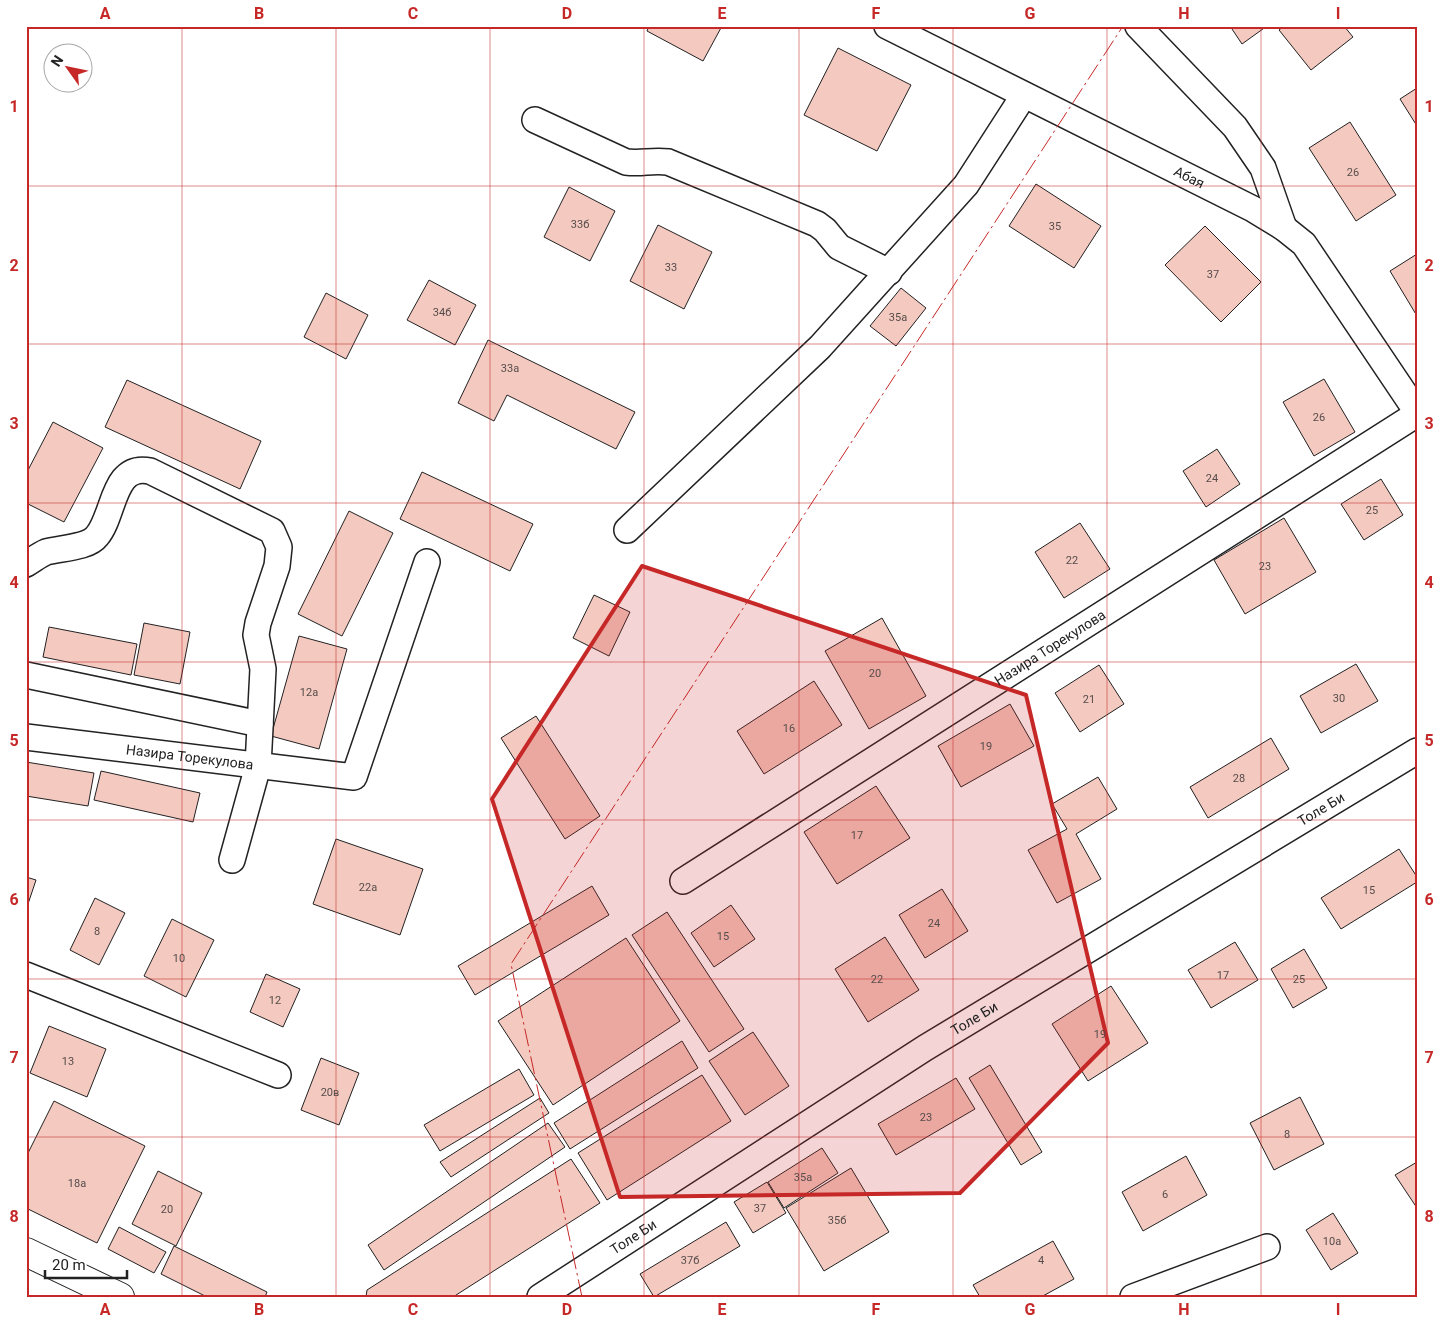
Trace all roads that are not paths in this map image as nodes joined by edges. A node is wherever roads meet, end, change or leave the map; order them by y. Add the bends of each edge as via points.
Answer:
1 (887, 26) edge
2 (1138, 26) edge
3 (1024, 95) junction
4 (535, 120) dead end
5 (1284, 228) junction
6 (889, 272) junction
7 (1417, 413) edge
8 (627, 530) dead end
9 (426, 562) dead end
10 (26, 564) edge
11 (26, 676) edge
12 (260, 724) junction
13 (26, 737) edge
14 (1417, 750) edge
15 (258, 766) junction
16 (232, 860) dead end
17 (683, 881) dead end
18 (26, 975) edge
19 (278, 1075) dead end
20 (1267, 1246) dead end
21 (26, 1252) edge
22 (120, 1297) edge
23 (540, 1297) edge
24 (1133, 1297) edge

1 - 3 street, Абая
2 - 5 street via 1234,127 1263,168
3 - 5 street, Абая via 1253,209
3 - 6 street via 966,185
4 - 6 street via 626,162 668,162 817,224 839,247
5 - 7 street, Абая via 1304,244
6 - 8 street via 820,347
7 - 17 street, Назира Торекулова
9 - 15 street, Назира Торекулова via 354,777
10 - 12 street via 46,552 96,538 121,482 128,474 140,469 272,531 279,547 277,566 256,635 263,669
11 - 12 street
12 - 15 street
13 - 15 street, Назира Торекулова
14 - 23 street, Толе Би via 926,1048
15 - 16 street
18 - 19 street
20 - 24 street
21 - 22 street

